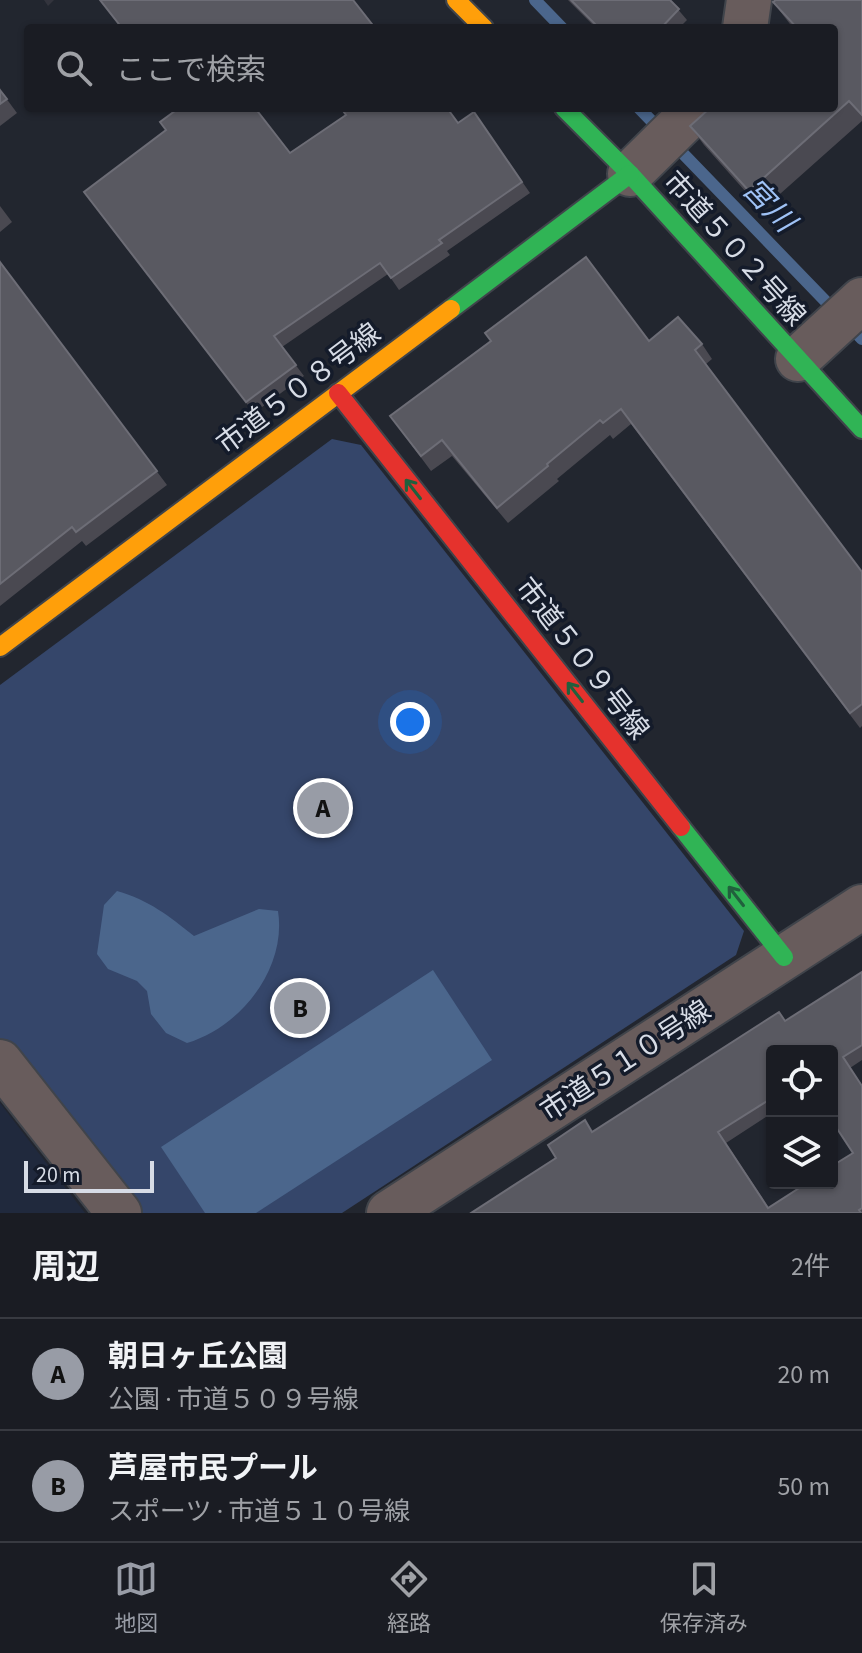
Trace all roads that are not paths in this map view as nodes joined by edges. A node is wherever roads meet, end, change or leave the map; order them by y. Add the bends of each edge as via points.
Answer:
1 (456, 0) edge
2 (749, 0) edge
3 (480, 24) edge
4 (746, 24) edge
5 (569, 112) edge
6 (693, 112) edge
7 (638, 166) junction
8 (862, 300) edge
9 (810, 348) junction
10 (338, 393) junction
11 (862, 429) edge
12 (0, 647) edge
13 (862, 907) edge
14 (784, 957) junction
15 (0, 1062) edge
16 (119, 1213) edge
17 (389, 1213) edge

1 - 3 street
2 - 4 street
5 - 7 street, 市道５０２号線
6 - 7 street
7 - 9 street, 市道５０２号線
7 - 10 street, 市道５０８号線
8 - 9 street
9 - 11 street, 市道５０２号線
10 - 12 street, 市道５０８号線
14 -> 10 street, 市道５０９号線
13 - 14 street, 市道５１０号線
14 - 17 street, 市道５１０号線
15 - 16 street

